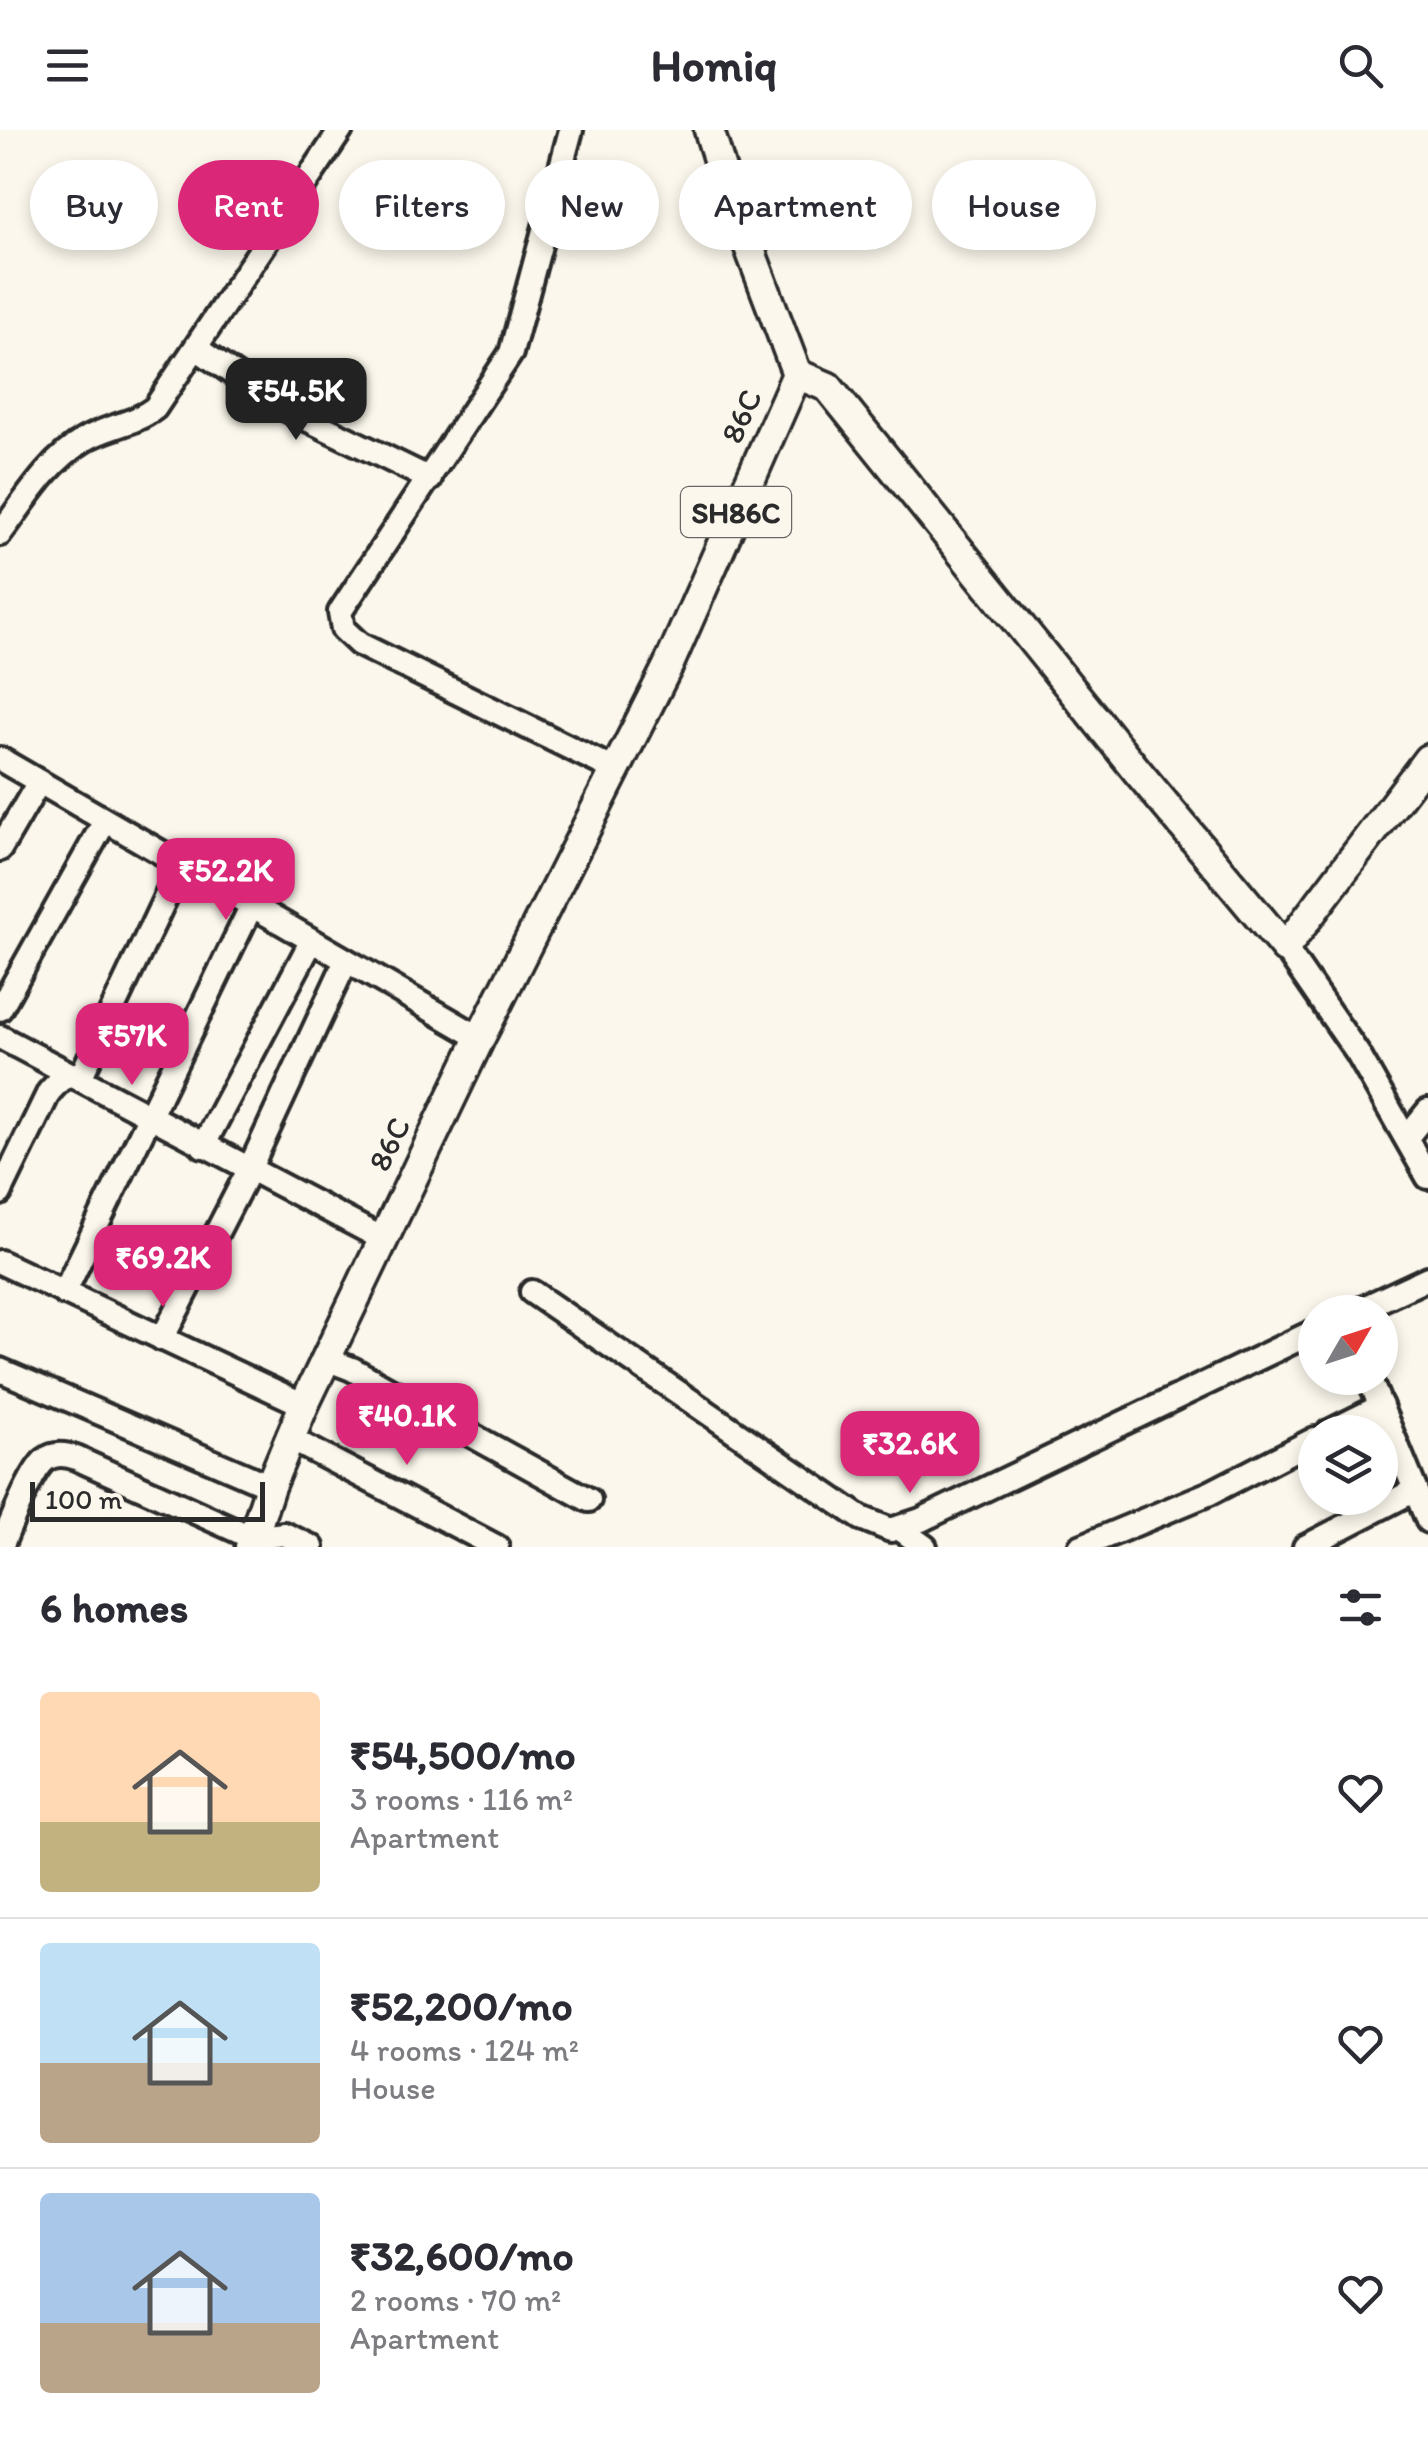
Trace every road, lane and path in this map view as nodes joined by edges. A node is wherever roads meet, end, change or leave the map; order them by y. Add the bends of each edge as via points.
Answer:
1 (341, 130) edge
2 (571, 130) edge
3 (709, 130) edge
4 (729, 130) edge
5 (718, 159) junction
6 (196, 348) junction
7 (798, 374) junction
8 (430, 479) junction
9 (0, 534) edge
10 (0, 760) edge
11 (1428, 760) edge
12 (615, 770) junction
13 (39, 782) junction
14 (105, 821) junction
15 (0, 849) edge
16 (180, 867) junction
17 (251, 907) junction
18 (311, 942) junction
19 (1285, 948) junction
20 (346, 961) junction
21 (0, 1009) edge
22 (0, 1037) edge
23 (480, 1038) junction
24 (73, 1078) junction
25 (1428, 1111) edge
26 (148, 1115) junction
27 (1407, 1138) junction
28 (203, 1146) junction
29 (249, 1170) junction
30 (1428, 1177) edge
31 (0, 1193) edge
32 (383, 1239) junction
33 (0, 1262) edge
34 (1428, 1278) edge
35 (64, 1292) junction
36 (532, 1292) dead end
37 (1391, 1295) edge
38 (162, 1339) junction
39 (1298, 1340) edge
40 (326, 1360) junction
41 (0, 1370) edge
42 (1376, 1395) edge
43 (304, 1405) junction
44 (1381, 1406) junction
45 (1363, 1415) edge
46 (290, 1438) junction
47 (1298, 1449) edge
48 (270, 1486) junction
49 (1416, 1490) junction
50 (589, 1500) dead end
51 (1428, 1521) edge
52 (891, 1535) edge
53 (251, 1542) edge
54 (0, 1547) edge
55 (312, 1547) edge
56 (497, 1547) edge
57 (925, 1547) edge
58 (1080, 1547) edge
59 (1305, 1547) edge

1 - 6 street
2 - 8 street via 512,353
3 - 5 main road
4 - 5 street
5 - 7 main road
6 - 8 street via 280,406
6 - 9 street via 155,408 94,434 57,459
7 - 12 main road, 86C / SH86C
7 - 19 main road, 86C via 828,388
8 - 12 street via 343,603 340,620 348,637
10 - 13 street
11 - 19 main road
12 - 23 main road, 86C / SH86C
13 - 14 street
13 - 15 street
14 - 16 street
14 - 21 street
16 - 17 street
16 - 24 street via 83,1072
17 - 18 street
17 - 26 street
18 - 20 street
18 - 28 street
19 - 27 street
20 - 23 street
20 - 29 street
22 - 24 street
23 - 32 main road, 86C / SH86C
24 - 26 street
24 - 31 street via 49,1092
25 - 27 street
26 - 28 street
26 - 35 street
27 - 30 street
28 - 29 street
29 - 32 street
29 - 38 street
32 - 40 main road, 86C / SH86C
33 - 35 street
34 - 37 street
35 - 38 street
36 - 52 street
38 - 43 street
39 - 52 street
40 - 43 main road, 86C / SH86C
40 - 50 street
41 - 48 street
42 - 44 street
43 - 46 main road, 86C / SH86C
44 - 45 street
44 - 49 street
46 - 48 main road, 86C / SH86C
46 - 56 street
47 - 58 street
48 - 53 main road, 86C / SH86C
49 - 51 street
49 - 59 street
52 - 57 street
53 - 54 street via 76,1458 57,1455 37,1469
53 - 55 street via 284,1534

